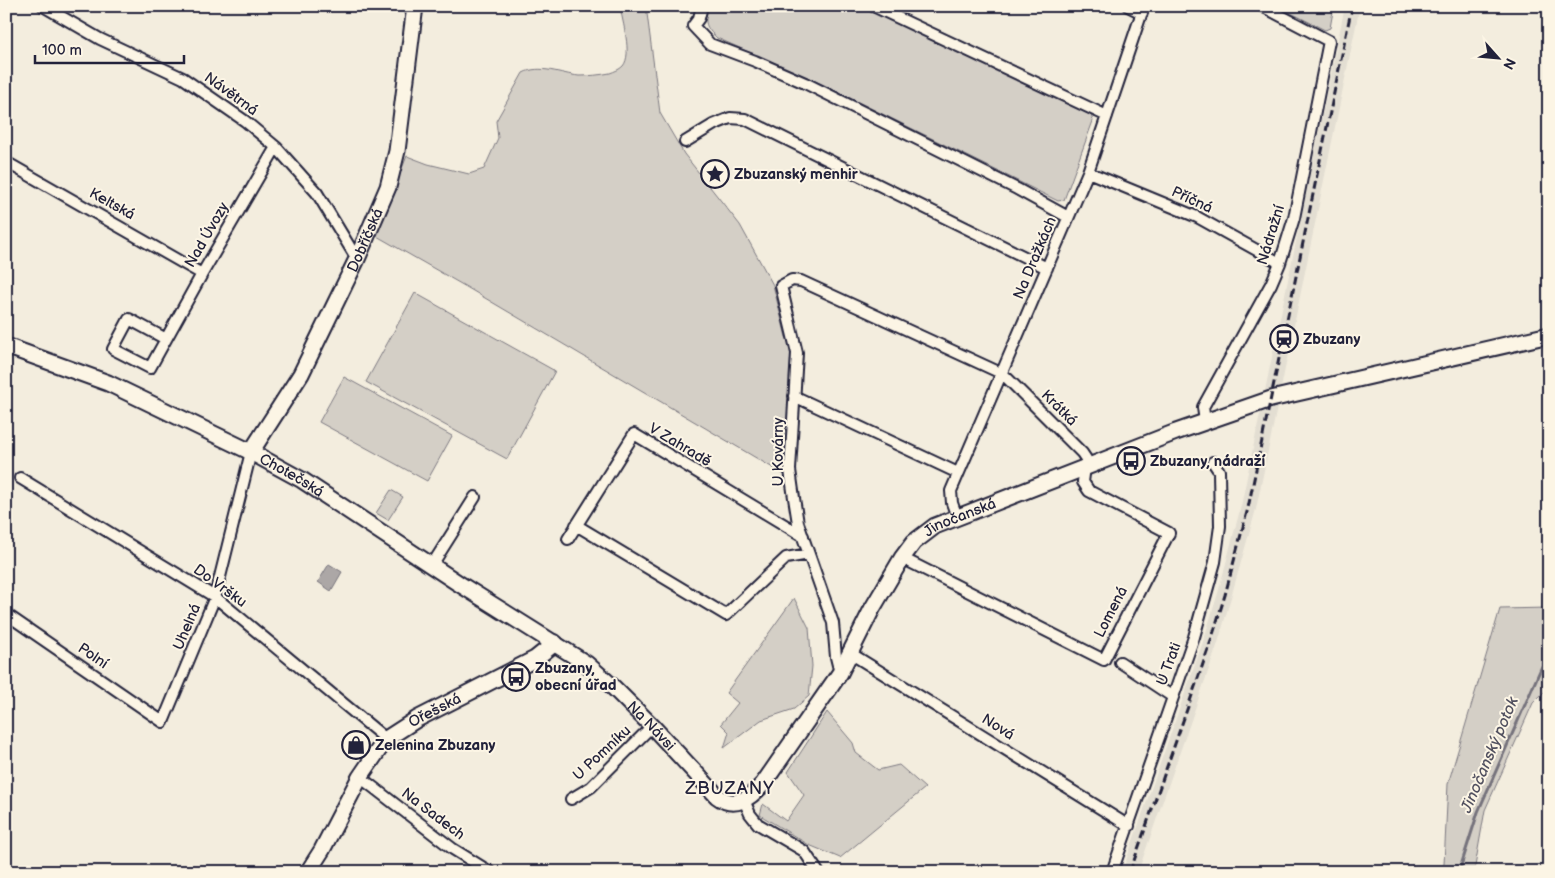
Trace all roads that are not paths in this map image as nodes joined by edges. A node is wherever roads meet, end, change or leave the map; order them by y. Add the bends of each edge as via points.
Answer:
1 (43, 6) edge
2 (415, 6) edge
3 (702, 6) edge
4 (873, 6) edge
5 (1128, 6) edge
6 (1262, 6) edge
7 (1143, 10) edge
8 (1107, 116) junction
9 (685, 142) dead end
10 (276, 147) junction
11 (6, 162) edge
12 (1088, 172) junction
13 (1068, 217) junction
14 (356, 259) junction
15 (1280, 263) junction
16 (1047, 268) junction
17 (202, 274) junction
18 (1549, 335) edge
19 (166, 339) junction
20 (6, 346) edge
21 (1003, 374) junction
22 (794, 396) junction
23 (1205, 422) junction
24 (251, 452) junction
25 (1213, 462) dead end
26 (1084, 468) junction
27 (958, 473) junction
28 (20, 478) dead end
29 (475, 497) dead end
30 (957, 516) junction
31 (576, 525) junction
32 (803, 536) junction
33 (568, 539) dead end
34 (809, 554) junction
35 (902, 558) junction
36 (432, 565) junction
37 (215, 597) junction
38 (6, 614) edge
39 (556, 643) junction
40 (850, 653) junction
41 (1120, 662) dead end
42 (840, 673) junction
43 (1173, 697) junction
44 (163, 722) joint
45 (652, 726) junction
46 (386, 739) junction
47 (360, 777) junction
48 (571, 799) dead end
49 (744, 800) junction
50 (1129, 826) junction
51 (308, 872) edge
52 (490, 872) edge
53 (818, 872) edge
54 (1112, 872) edge

1 - 10 street, Návětrná via 100,39 183,78
2 - 14 street, Dobříčská via 397,152 388,187
3 - 13 street via 693,26 710,44 805,83 1017,188
4 - 8 street
5 - 7 street
6 - 15 street, Nádražní via 1329,41 1294,218
7 - 8 street, Na Dražkách
8 - 12 street, Na Dražkách
9 - 16 street via 730,118 745,119
10 - 14 street, Návětrná via 317,193
10 - 17 street, Nad Úvozy
11 - 17 street, Keltská
12 - 13 street, Na Dražkách
12 - 15 street, Příčná via 1197,217
13 - 16 street, Na Dražkách
14 - 24 street, Dobříčská via 295,386
15 - 23 street, Nádražní via 1203,407
16 - 21 street, Na Dražkách
17 - 19 street, Nad Úvozy
18 - 23 street, Jinočanská via 1271,399
19 - 19 street, Nad Úvozy via 129,319 113,349 150,368
20 - 24 street, Chotečská via 108,383
21 - 22 street, U Kovárny via 801,281 792,280 781,286 797,354
21 - 26 street, Krátká via 1082,453 1086,459
21 - 27 street, Na Dražkách
22 - 27 street
22 - 32 street, U Kovárny via 790,470 798,524
23 - 26 street, Jinočanská
24 - 36 street, Chotečská via 302,480
24 - 37 street, Uhelná
25 - 43 street, U Trati via 1219,471 1220,526 1215,562
26 - 30 street, Jinočanská
26 - 35 street, Lomená via 1083,482 1089,491 1169,533 1104,660
27 - 30 street, Na Dražkách via 951,492
28 - 37 street, Do Vršku
29 - 36 street
30 - 35 street, Jinočanská via 926,532
31 - 32 street, V Zahradě via 634,434
31 - 33 street, V Zahradě
31 - 34 street via 726,615 786,558
32 - 34 street, U Kovárny
34 - 42 street, U Kovárny via 833,623
35 - 40 street, Jinočanská
36 - 39 street, Chotečská
37 - 44 street, Uhelná
37 - 46 street, Do Vršku
38 - 44 street, Polní
39 - 45 street, Na Návsi via 597,672
39 - 46 street, Ořešská via 535,659 417,719
40 - 42 street, Jinočanská
40 - 50 street, Nová
41 - 43 street
42 - 49 street, Jinočanská via 763,784
43 - 50 street, U Trati
45 - 48 street, U Pomníku via 591,787
45 - 49 street, Na Návsi via 717,796 728,802
46 - 47 street, Ořešská
47 - 51 street, Ořešská
47 - 52 street, Na Sadech
49 - 53 street via 758,824 804,851
50 - 54 street, U Trati

